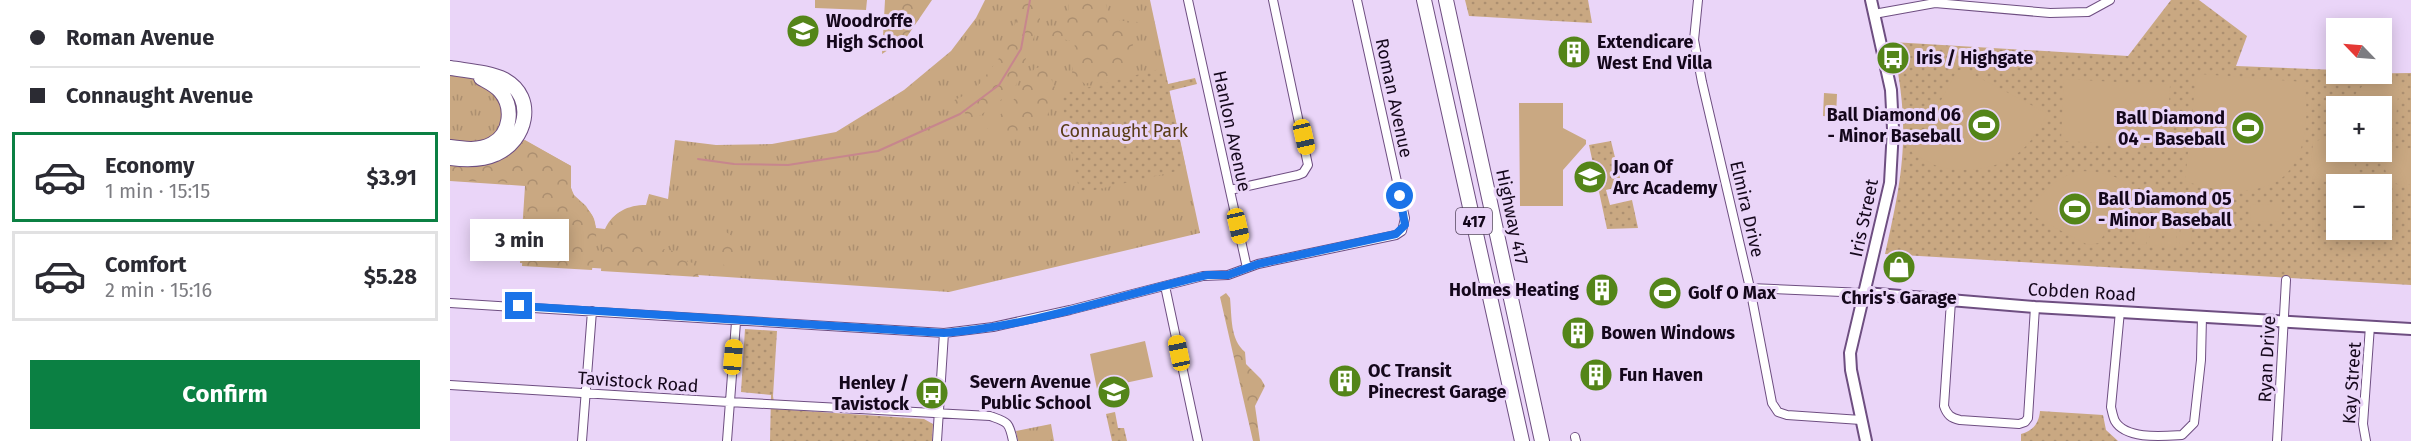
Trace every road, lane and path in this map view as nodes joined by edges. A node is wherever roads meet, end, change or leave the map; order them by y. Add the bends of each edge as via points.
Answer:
1 (1188, 0) edge
2 (1273, 0) edge
3 (1357, 0) edge
4 (1424, 0) edge
5 (1446, 0) edge
6 (1698, 0) edge
7 (1871, 0) edge
8 (2110, 0) edge
9 (1935, 1) edge
10 (1874, 14) junction
11 (450, 68) edge
12 (468, 72) junction
13 (450, 147) edge
14 (450, 158) edge
15 (1230, 190) junction
16 (1247, 268) junction
17 (2286, 280) dead end
18 (1165, 286) junction
19 (1750, 288) junction
20 (1865, 293) junction
21 (1951, 301) junction
22 (450, 303) edge
23 (2035, 307) junction
24 (592, 311) junction
25 (2120, 311) junction
26 (2202, 316) junction
27 (2285, 321) junction
28 (736, 322) junction
29 (2370, 326) junction
30 (2411, 329) edge
31 (944, 333) junction
32 (450, 385) edge
33 (585, 393) junction
34 (729, 402) junction
35 (939, 414) junction
36 (1861, 420) junction
37 (582, 441) edge
38 (727, 441) edge
39 (937, 441) edge
40 (1013, 441) edge
41 (1198, 441) edge
42 (1522, 441) edge
43 (1542, 441) edge
44 (1866, 441) edge
45 (2277, 441) edge
46 (2366, 441) edge

1 - 15 street, Hanlon Avenue
2 - 15 street via 1308,165 1298,175
3 - 16 street, Roman Avenue via 1405,218 1402,231
4 - 42 highway, 417
5 - 43 highway, Highway 417 / 417
6 - 19 street, Elmira Drive via 1694,40
7 - 10 street, Iris Street
8 - 9 street via 2088,12 2050,13
9 - 10 street
10 - 20 street, Iris Street via 1891,90 1893,129 1890,183
11 - 12 highway
12 - 13 highway via 498,89 508,107 509,119 504,133 490,145 473,149
12 - 14 highway via 497,77 515,88 524,106 524,124 514,142 498,154
15 - 16 street, Hanlon Avenue
16 - 18 street
17 - 27 street, Ryan Drive
18 - 31 street via 1004,324
18 - 41 street
19 - 20 street, Cobden Road
19 - 36 street, Elmira Drive via 1768,387 1778,411 1787,415
20 - 21 street, Cobden Road
20 - 36 street, Iris Street via 1850,352
21 - 23 street, Cobden Road
21 - 23 street via 1944,406 1947,414 1960,420 2019,423 2028,418
22 - 24 street
23 - 25 street, Cobden Road
24 - 28 street
24 - 33 street
25 - 26 street, Cobden Road
25 - 26 street via 2111,407 2115,422 2127,432 2167,435 2182,435 2194,423
26 - 27 street, Cobden Road
27 - 29 street, Cobden Road
27 - 45 street, Ryan Drive
28 - 31 street
28 - 34 street
29 - 30 street, Cobden Road
29 - 46 street, Kay Street via 2363,424
31 - 35 street
32 - 33 street, Tavistock Road
33 - 34 street, Tavistock Road
33 - 37 street
34 - 35 street, Tavistock Road
34 - 38 street
35 - 39 street
35 - 40 street, Tavistock Road via 1002,418 1008,423
36 - 44 street, Iris Street

